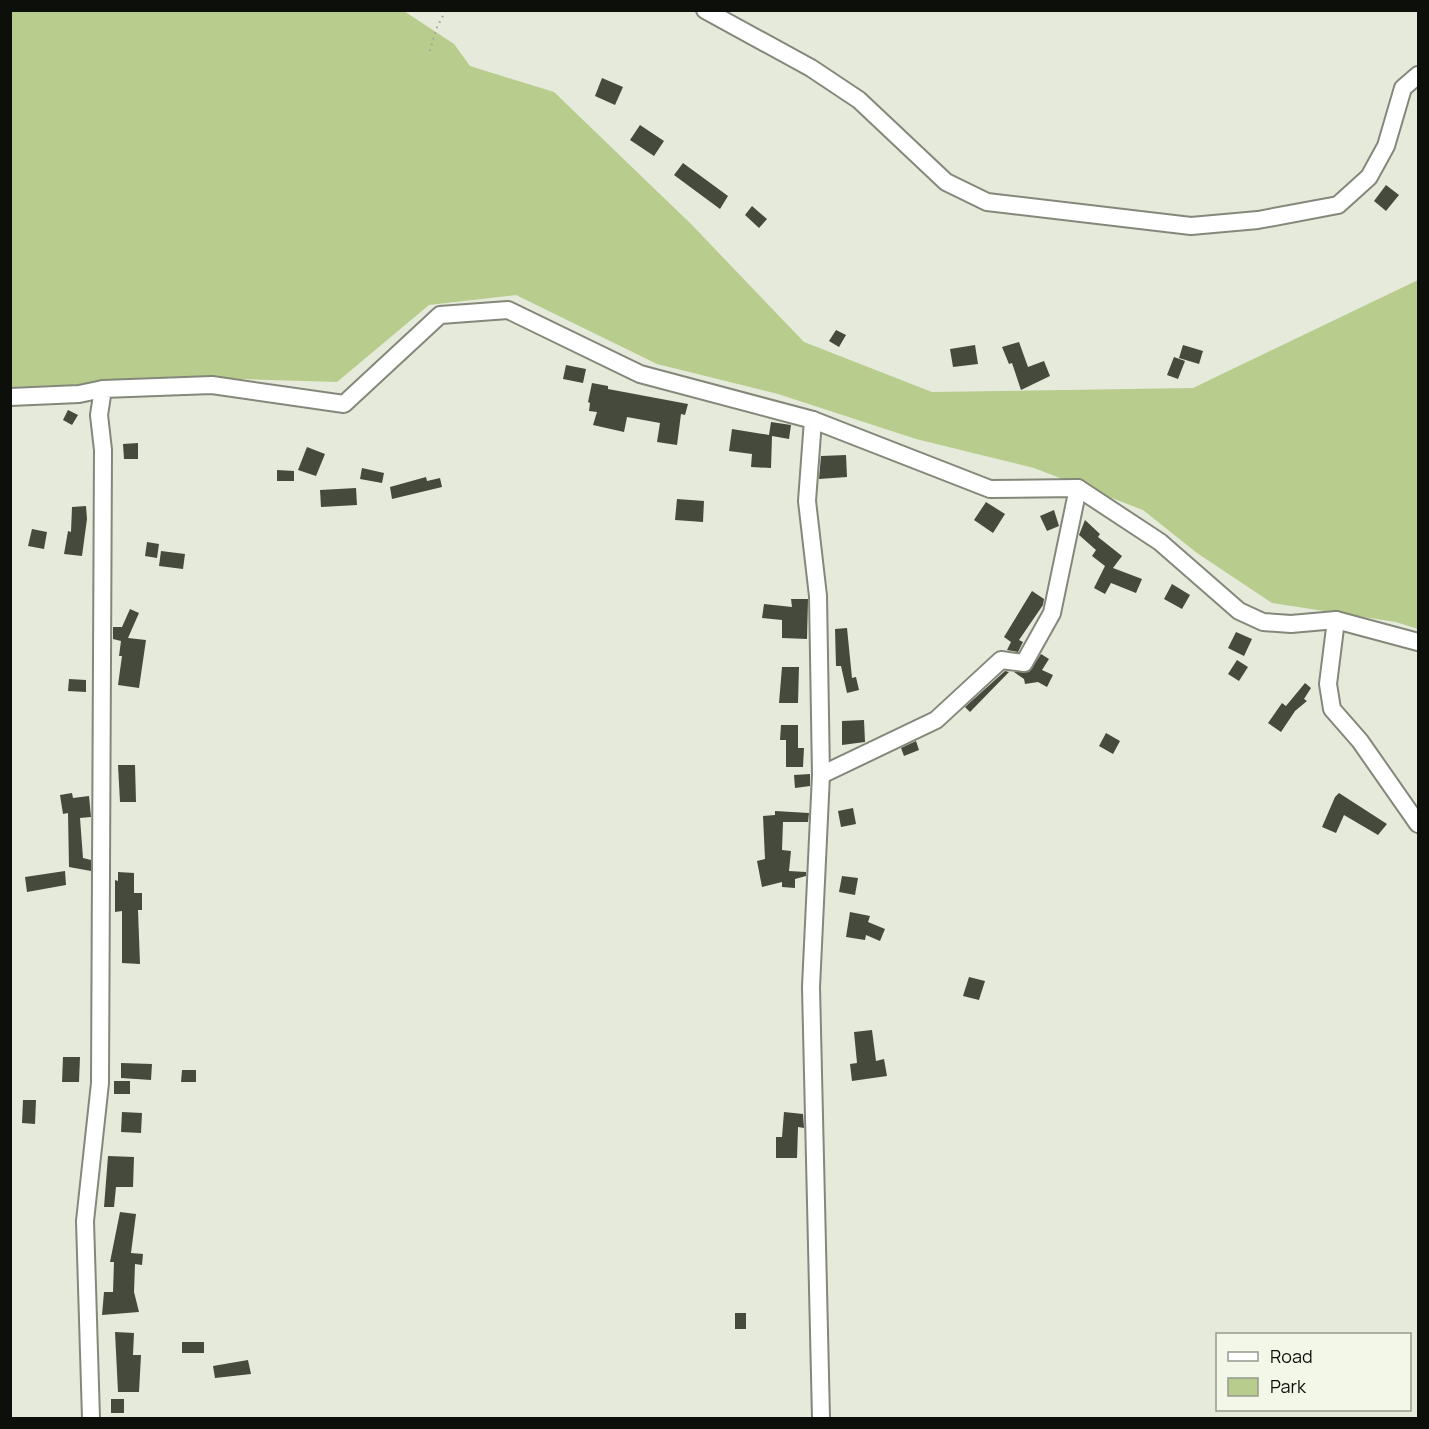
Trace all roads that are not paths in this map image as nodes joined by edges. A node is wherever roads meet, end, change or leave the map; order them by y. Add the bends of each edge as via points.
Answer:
1 (705, 10) edge
2 (1419, 75) edge
3 (103, 389) junction
4 (10, 397) edge
5 (813, 420) junction
6 (1077, 488) junction
7 (1336, 620) junction
8 (1419, 642) edge
9 (821, 775) junction
10 (1419, 824) edge
11 (91, 1419) edge
12 (821, 1419) edge

1 - 2 street via 811,68 859,100 946,182 987,202 1191,226 1258,220 1338,205 1369,177 1386,146 1403,88
3 - 4 street
3 - 5 street via 212,385 344,404 440,315 507,310 639,374
3 - 11 street via 99,415 103,450 99,1083 85,1221
5 - 6 street via 990,489
5 - 9 street via 807,501 818,596
6 - 7 street via 1160,542 1239,611 1263,622
6 - 9 street via 1052,613 1024,663 1001,660 936,720
7 - 8 street
7 - 10 street via 1328,684 1332,709 1360,741
9 - 12 street via 811,987

